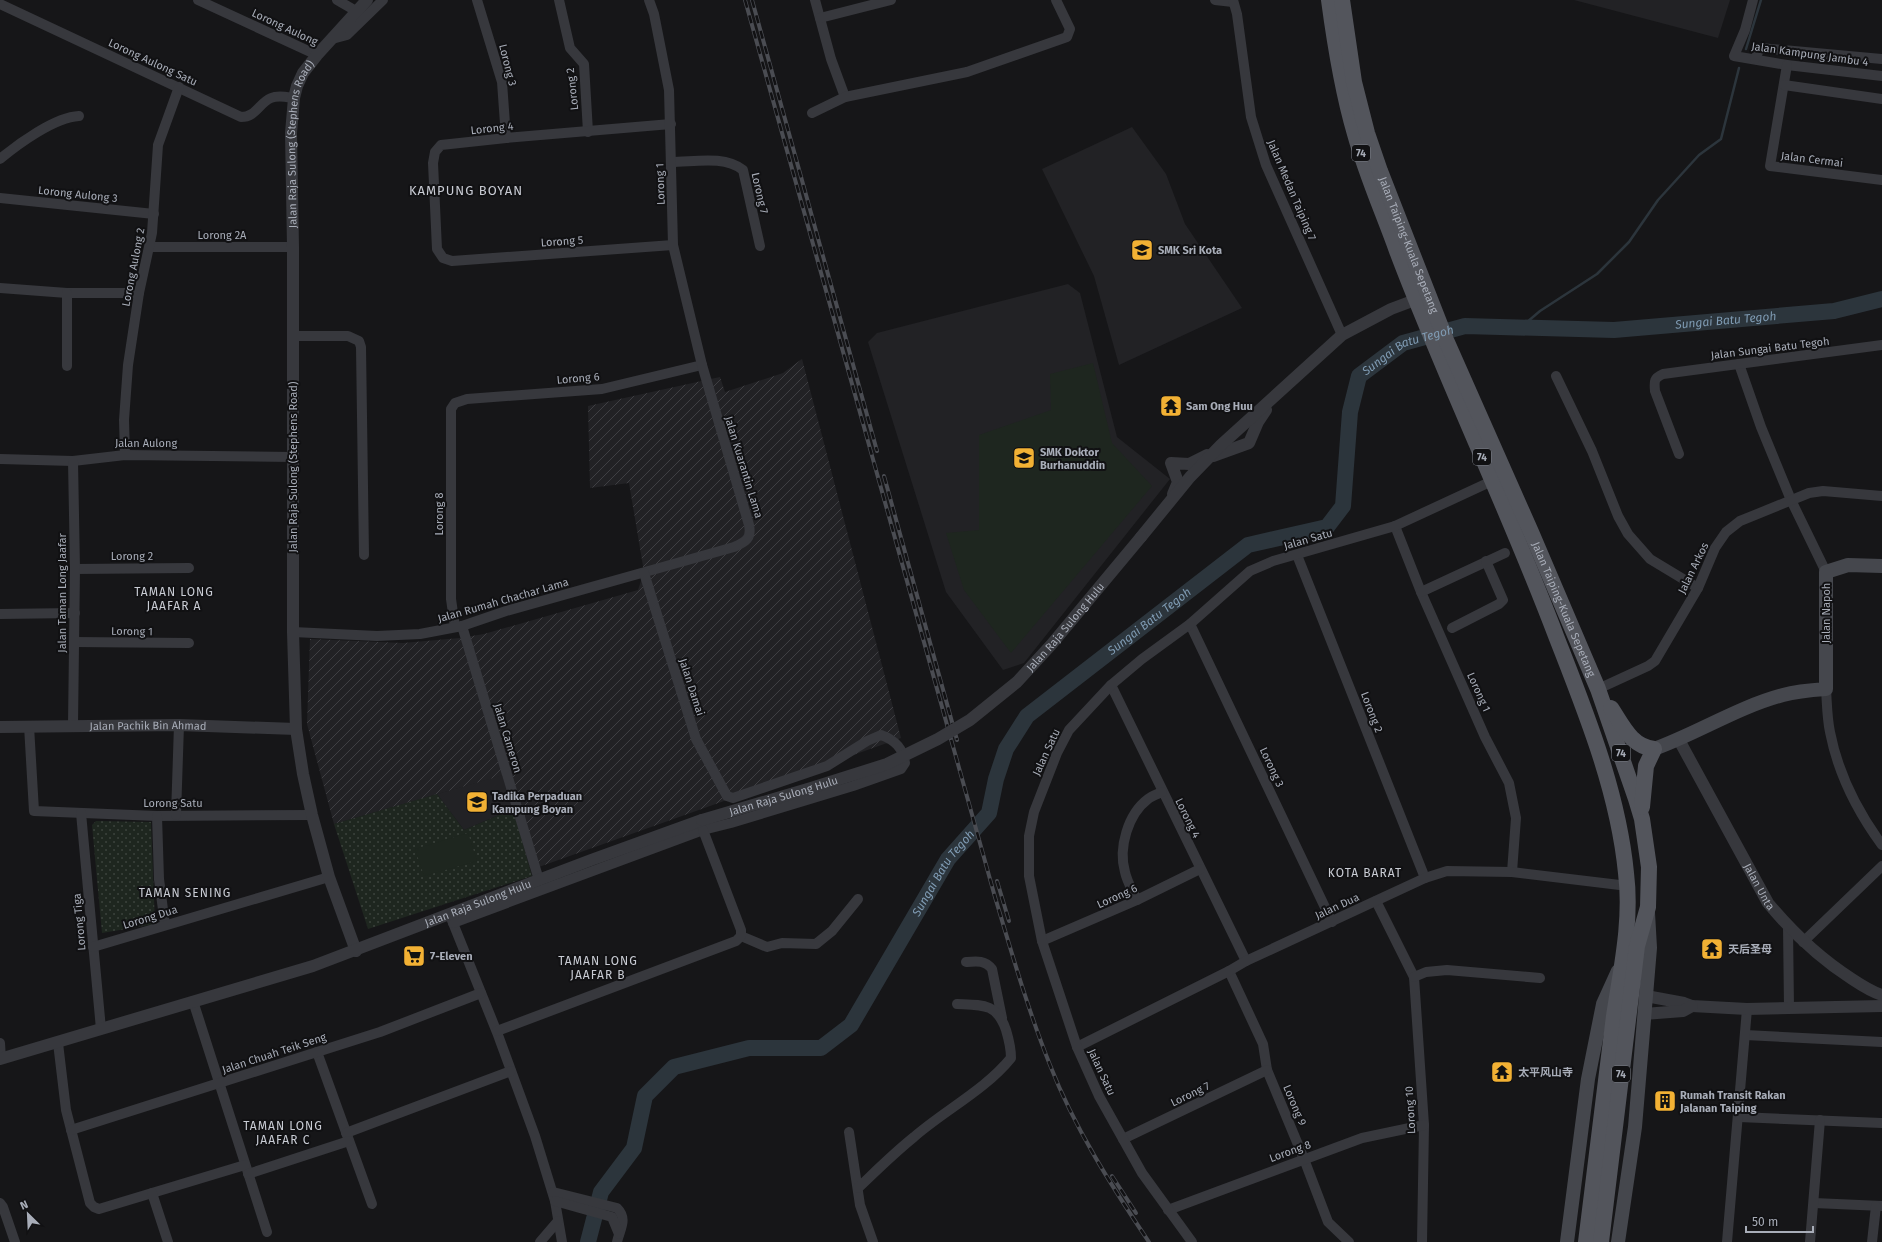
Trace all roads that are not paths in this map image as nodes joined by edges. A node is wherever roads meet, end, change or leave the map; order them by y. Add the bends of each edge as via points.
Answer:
1 (198, 0) edge
2 (336, 0) edge
3 (367, 0) edge
4 (383, 0) edge
5 (477, 0) edge
6 (559, 0) edge
7 (649, 0) edge
8 (815, 0) edge
9 (891, 0) edge
10 (1056, 0) edge
11 (1215, 0) edge
12 (1329, 0) edge
13 (1342, 0) edge
14 (1753, 0) edge
15 (1233, 1) edge
16 (0, 4) edge
17 (356, 11) junction
18 (820, 18) junction
19 (332, 39) junction
20 (317, 55) junction
21 (1882, 59) edge
22 (1755, 60) junction
23 (1787, 65) junction
24 (1882, 76) edge
25 (1784, 85) junction
26 (179, 87) junction
27 (845, 97) junction
28 (294, 98) junction
29 (1882, 99) edge
30 (812, 113) dead end
31 (79, 116) dead end
32 (671, 124) junction
33 (588, 132) junction
34 (506, 138) junction
35 (0, 159) edge
36 (671, 162) junction
37 (1882, 180) edge
38 (0, 198) edge
39 (154, 214) junction
40 (673, 245) junction
41 (760, 246) dead end
42 (150, 247) junction
43 (293, 247) junction
44 (452, 262) joint
45 (0, 288) edge
46 (67, 293) junction
47 (139, 293) junction
48 (1424, 304) junction
49 (1342, 335) junction
50 (293, 336) junction
51 (1440, 342) junction
52 (1882, 345) edge
53 (1739, 364) junction
54 (702, 365) junction
55 (67, 366) dead end
56 (1556, 376) dead end
57 (1275, 398) junction
58 (455, 403) joint
59 (1221, 445) junction
60 (125, 454) junction
61 (1679, 454) dead end
62 (293, 457) junction
63 (1210, 457) junction
64 (0, 458) edge
65 (74, 461) junction
66 (1492, 481) junction
67 (1882, 496) edge
68 (1172, 500) junction
69 (1791, 500) junction
70 (1396, 526) junction
71 (1504, 552) dead end
72 (364, 555) dead end
73 (1297, 555) junction
74 (1486, 562) junction
75 (1882, 566) edge
76 (189, 568) dead end
77 (75, 569) junction
78 (644, 572) junction
79 (1826, 572) junction
80 (1698, 588) junction
81 (1421, 592) junction
82 (75, 613) junction
83 (0, 614) edge
84 (1190, 624) junction
85 (458, 626) junction
86 (1452, 628) dead end
87 (293, 632) junction
88 (74, 642) junction
89 (189, 643) dead end
90 (1111, 685) junction
91 (1598, 689) junction
92 (1826, 689) junction
93 (73, 724) junction
94 (179, 725) junction
95 (29, 726) junction
96 (0, 727) edge
97 (296, 729) junction
98 (1679, 740) junction
99 (1654, 749) junction
100 (1162, 792) junction
101 (1636, 799) junction
102 (81, 813) junction
103 (1617, 813) junction
104 (176, 815) junction
105 (157, 816) junction
106 (312, 816) junction
107 (1642, 818) junction
108 (702, 825) junction
109 (1882, 844) edge
110 (1882, 866) edge
111 (1200, 868) junction
112 (1512, 872) junction
113 (329, 876) junction
114 (1425, 878) junction
115 (539, 880) junction
116 (1628, 886) junction
117 (858, 899) dead end
118 (1137, 900) junction
119 (1376, 901) junction
120 (1648, 907) junction
121 (452, 919) junction
122 (1332, 922) junction
123 (165, 925) junction
124 (1788, 927) junction
125 (741, 936) junction
126 (1042, 941) junction
127 (1803, 942) junction
128 (93, 947) junction
129 (356, 951) junction
130 (1624, 956) junction
131 (1246, 960) junction
132 (966, 962) dead end
133 (1229, 971) junction
134 (1414, 977) junction
135 (1540, 978) dead end
136 (481, 993) junction
137 (1646, 996) junction
138 (1881, 999) edge
139 (193, 1001) junction
140 (957, 1004) dead end
141 (1692, 1006) junction
142 (1789, 1008) junction
143 (1747, 1009) junction
144 (1644, 1014) junction
145 (1002, 1018) junction
146 (101, 1029) junction
147 (497, 1031) junction
148 (1745, 1035) junction
149 (1882, 1042) edge
150 (58, 1043) junction
151 (0, 1044) edge
152 (1077, 1047) junction
153 (317, 1052) junction
154 (1, 1059) edge
155 (1267, 1070) junction
156 (512, 1071) junction
157 (219, 1083) junction
158 (1739, 1117) junction
159 (1820, 1120) junction
160 (1882, 1123) edge
161 (1424, 1125) junction
162 (71, 1130) junction
163 (849, 1132) dead end
164 (347, 1137) junction
165 (1123, 1139) junction
166 (1304, 1158) junction
167 (247, 1169) junction
168 (858, 1188) junction
169 (152, 1193) junction
170 (554, 1197) junction
171 (0, 1203) edge
172 (1814, 1203) junction
173 (372, 1204) dead end
174 (1879, 1206) edge
175 (1168, 1210) junction
176 (558, 1221) junction
177 (267, 1232) dead end
178 (618, 1238) edge
179 (15, 1242) edge
180 (168, 1242) edge
181 (540, 1242) edge
182 (562, 1242) edge
183 (873, 1242) edge
184 (1192, 1242) edge
185 (1349, 1242) edge
186 (1422, 1242) edge
187 (1567, 1242) edge
188 (1586, 1242) edge
189 (1600, 1242) edge
190 (1618, 1242) edge
191 (1727, 1242) edge
192 (1810, 1242) edge
193 (1872, 1242) edge

1 - 20 street, Lorong Aulong
2 - 17 street
3 - 17 street, Jalan Raja Sulong (Stephens Road)
4 - 19 street via 347,35
5 - 34 street, Lorong 3 via 502,82
6 - 33 street, Lorong 2 via 570,48 584,64
7 - 32 street, Lorong 1 via 669,90
8 - 18 street
9 - 18 street
10 - 27 street via 1070,29 1067,37 967,72
11 - 15 street
12 - 48 main road, Jalan Taiping-Kuala Sepetang / 74 via 1343,89 1355,136
13 - 48 main road, Jalan Taiping-Kuala Sepetang / 74 via 1354,82 1367,133
14 - 22 street, Jalan Kampung Jambu 4 via 1745,30 1734,56
15 - 49 street, Jalan Medan Taiping 7 via 1251,117 1266,165
16 - 26 street, Lorong Aulong Satu
17 - 19 street, Jalan Raja Sulong (Stephens Road)
18 - 27 street
19 - 20 street, Jalan Raja Sulong (Stephens Road)
20 - 28 street, Jalan Raja Sulong (Stephens Road) via 303,73
21 - 22 street via 1760,48
22 - 23 street, Jalan Kampung Jambu 4
23 - 24 street, Jalan Kampung Jambu 4
23 - 25 street, Jalan Cermai
25 - 29 street
25 - 37 street, Jalan Cermai via 1770,166
26 - 28 street, Lorong Aulong Satu via 241,117 253,114 271,98
26 - 39 street, Lorong Aulong 2 via 158,145
27 - 30 street
28 - 43 street, Jalan Raja Sulong (Stephens Road) via 291,133
31 - 35 street via 71,116 46,128
32 - 33 street, Lorong 4
32 - 36 street, Lorong 1
33 - 34 street, Lorong 4
34 - 44 street, Lorong 4 via 441,145 435,152 433,163 437,249 443,258
36 - 40 street, Lorong 1
36 - 41 street, Lorong 7 via 722,161 732,163 743,170
38 - 39 street, Lorong Aulong 3
39 - 42 street, Lorong Aulong 2
40 - 44 street, Lorong 5
40 - 54 street, Lorong 1
42 - 43 street, Lorong 2A
42 - 47 street, Lorong Aulong 2
43 - 50 street, Jalan Raja Sulong (Stephens Road)
45 - 46 street
46 - 47 street
46 - 55 street
47 - 60 street, Lorong Aulong 2 via 128,365 124,420
48 - 49 street via 1391,309
48 - 51 main road, Jalan Taiping-Kuala Sepetang / 74
49 - 57 street
50 - 62 street, Jalan Raja Sulong (Stephens Road)
50 - 72 street via 348,336 359,341 361,347
51 - 66 main road, Jalan Taiping-Kuala Sepetang / 74
51 - 91 main road, Jalan Taiping-Kuala Sepetang / 74 via 1534,539
52 - 53 street, Jalan Sungai Batu Tegoh
53 - 61 street, Jalan Sungai Batu Tegoh via 1656,377 1655,391
53 - 69 street, Jalan Napoh
54 - 58 street, Lorong 6 via 602,388 466,399
54 - 78 street, Jalan Kuarantin Lama via 751,534 747,541 734,547
56 - 80 street via 1628,534 1650,559
57 - 59 street
57 - 63 street via 1258,422 1249,443
58 - 85 street, Lorong 8 via 451,409 450,441 451,599
59 - 63 street, Jalan Raja Sulong Hulu
59 - 68 street via 1189,464 1172,462 1178,482
60 - 62 street, Jalan Aulong
60 - 65 street, Jalan Aulong
62 - 87 street, Jalan Raja Sulong (Stephens Road)
63 - 68 street, Jalan Raja Sulong Hulu
64 - 65 street, Jalan Aulong
65 - 77 street, Jalan Taman Long Jaafar
66 - 70 street, Jalan Satu
66 - 103 main road, Jalan Taiping-Kuala Sepetang / 74 via 1531,570 1602,762
67 - 69 street, Jalan Arkos via 1822,491
68 - 108 street, Jalan Raja Sulong Hulu, bridge via 1051,645 1017,682 970,720 938,739 881,766
69 - 79 street, Jalan Napoh
69 - 80 street, Jalan Arkos via 1740,521 1726,532 1714,548
70 - 73 street, Jalan Satu
70 - 81 street, Lorong 1
71 - 74 street
73 - 84 street, Jalan Satu via 1250,571
73 - 114 street, Lorong 2
74 - 81 street
74 - 86 street via 1503,600
75 - 79 main road via 1848,565
76 - 77 street, Lorong 2
77 - 82 street, Jalan Taman Long Jaafar
78 - 85 street, Jalan Rumah Chachar Lama
78 - 108 street, Jalan Damai via 696,739 727,796 734,798 827,766 881,735 893,740 904,757 905,763 901,769 888,774 731,823
79 - 92 main road, Jalan Napoh
80 - 91 street, Jalan Arkos via 1656,661
81 - 112 street, Lorong 1 via 1485,737 1509,783 1516,818
82 - 83 street
82 - 88 street, Jalan Taman Long Jaafar
84 - 90 street, Jalan Satu via 1142,658
84 - 122 street, Lorong 3
85 - 87 street, Jalan Rumah Chachar Lama via 420,634
85 - 115 street, Jalan Cameron
87 - 97 street, Jalan Raja Sulong (Stephens Road)
88 - 89 street, Lorong 1
88 - 93 street, Jalan Taman Long Jaafar
90 - 100 street, Lorong 4
90 - 126 street, Jalan Satu via 1068,730 1056,753 1034,812 1029,836 1028,864
91 - 99 main road via 1635,742
91 - 101 main road, Jalan Taiping-Kuala Sepetang / 74
92 - 98 main road via 1781,695
92 - 109 street, Jalan Napoh via 1830,731 1839,764 1867,824
93 - 94 street, Jalan Pachik Bin Ahmad
93 - 95 street, Jalan Pachik Bin Ahmad
94 - 97 street, Jalan Pachik Bin Ahmad
94 - 104 street
95 - 96 street, Jalan Pachik Bin Ahmad
95 - 102 street, Lorong Satu via 34,811
97 - 106 street, Jalan Raja Sulong (Stephens Road)
98 - 99 main road
98 - 124 street, Jalan Unta via 1768,903
99 - 107 main road via 1646,766
100 - 111 street, Lorong 4
100 - 118 street via 1148,799 1136,812 1125,839 1125,873
101 - 103 main road via 1625,795
101 - 107 main road, Jalan Taiping-Kuala Sepetang / 74
102 - 105 street, Lorong Satu
102 - 128 street, Lorong Tiga
103 - 116 main road, Jalan Taiping-Kuala Sepetang / 74
104 - 105 street, Lorong Satu
104 - 106 street, Lorong Satu
105 - 123 street via 159,879
106 - 113 street, Jalan Raja Sulong (Stephens Road)
107 - 120 main road, Jalan Taiping-Kuala Sepetang / 74 via 1649,867
108 - 115 street, Jalan Raja Sulong Hulu
108 - 121 street
108 - 125 street
110 - 127 street
111 - 118 street, Lorong 6
111 - 131 street, Lorong 4
112 - 114 street, Jalan Dua via 1447,871
112 - 116 street, Jalan Dua
113 - 123 street, Lorong Dua
113 - 129 street, Jalan Raja Sulong (Stephens Road)
114 - 119 street, Jalan Dua
115 - 121 street, Jalan Raja Sulong Hulu
116 - 130 main road, Jalan Taiping-Kuala Sepetang / 74
117 - 125 street via 832,931 816,944 782,943 767,947
118 - 126 street, Lorong 6
119 - 122 street, Jalan Dua
119 - 134 street, Lorong 10
120 - 137 main road via 1650,948
120 - 189 main road, Jalan Taiping-Kuala Sepetang / 74 via 1637,946
121 - 129 street, Jalan Raja Sulong Hulu
121 - 136 street
122 - 131 street, Jalan Dua
123 - 128 street, Lorong Dua
124 - 127 street, Jalan Unta
124 - 142 street
125 - 147 street via 736,941
126 - 152 street, Jalan Satu
127 - 138 street, Jalan Unta
128 - 146 street, Lorong Tiga
129 - 139 street, Jalan Raja Sulong Hulu
130 - 187 main road via 1603,1004 1588,1079
130 - 188 main road, Jalan Taiping-Kuala Sepetang / 74
131 - 133 street, Jalan Dua
132 - 145 street via 982,961 992,969
133 - 152 street, Jalan Dua
133 - 155 street, Lorong 9 via 1263,1044
134 - 135 street via 1426,972 1447,970
134 - 161 street, Lorong 10
136 - 147 street
136 - 153 street, Jalan Chuah Teik Seng via 380,1032
137 - 141 street
137 - 144 main road
138 - 142 street via 1850,1006
139 - 146 street, Jalan Raja Sulong Hulu
139 - 157 street
140 - 145 street via 980,1005 995,1010
141 - 143 street
141 - 144 street via 1683,1011
142 - 143 street
143 - 148 street
144 - 190 main road via 1635,1127
145 - 168 street via 1011,1058 1003,1068 914,1136
146 - 150 street, Jalan Raja Sulong Hulu
147 - 156 street
148 - 149 street
148 - 158 street
150 - 154 street, Jalan Raja Sulong Hulu
150 - 162 street via 63,1090
151 - 154 street
152 - 165 street, Jalan Satu via 1099,1096
153 - 157 street, Jalan Chuah Teik Seng
153 - 164 street
155 - 165 street, Lorong 7
155 - 166 street, Lorong 9
156 - 164 street
156 - 170 street
157 - 162 street, Jalan Chuah Teik Seng
157 - 167 street
158 - 159 street
158 - 191 street
159 - 160 street
159 - 172 street
161 - 166 street, Lorong 8 via 1362,1138
161 - 186 street, Lorong 10
162 - 169 street via 90,1203 94,1207 99,1210
163 - 168 street
164 - 167 street
164 - 173 street
165 - 175 street, Jalan Satu via 1142,1173
166 - 175 street, Lorong 8
166 - 185 street, Lorong 9 via 1328,1222
167 - 169 street
167 - 177 street
168 - 183 street via 860,1205
169 - 180 street
170 - 176 street
170 - 178 street via 623,1216
171 - 179 street
172 - 174 street
172 - 192 street
174 - 193 street
175 - 184 street, Jalan Satu
176 - 181 street
176 - 182 street

